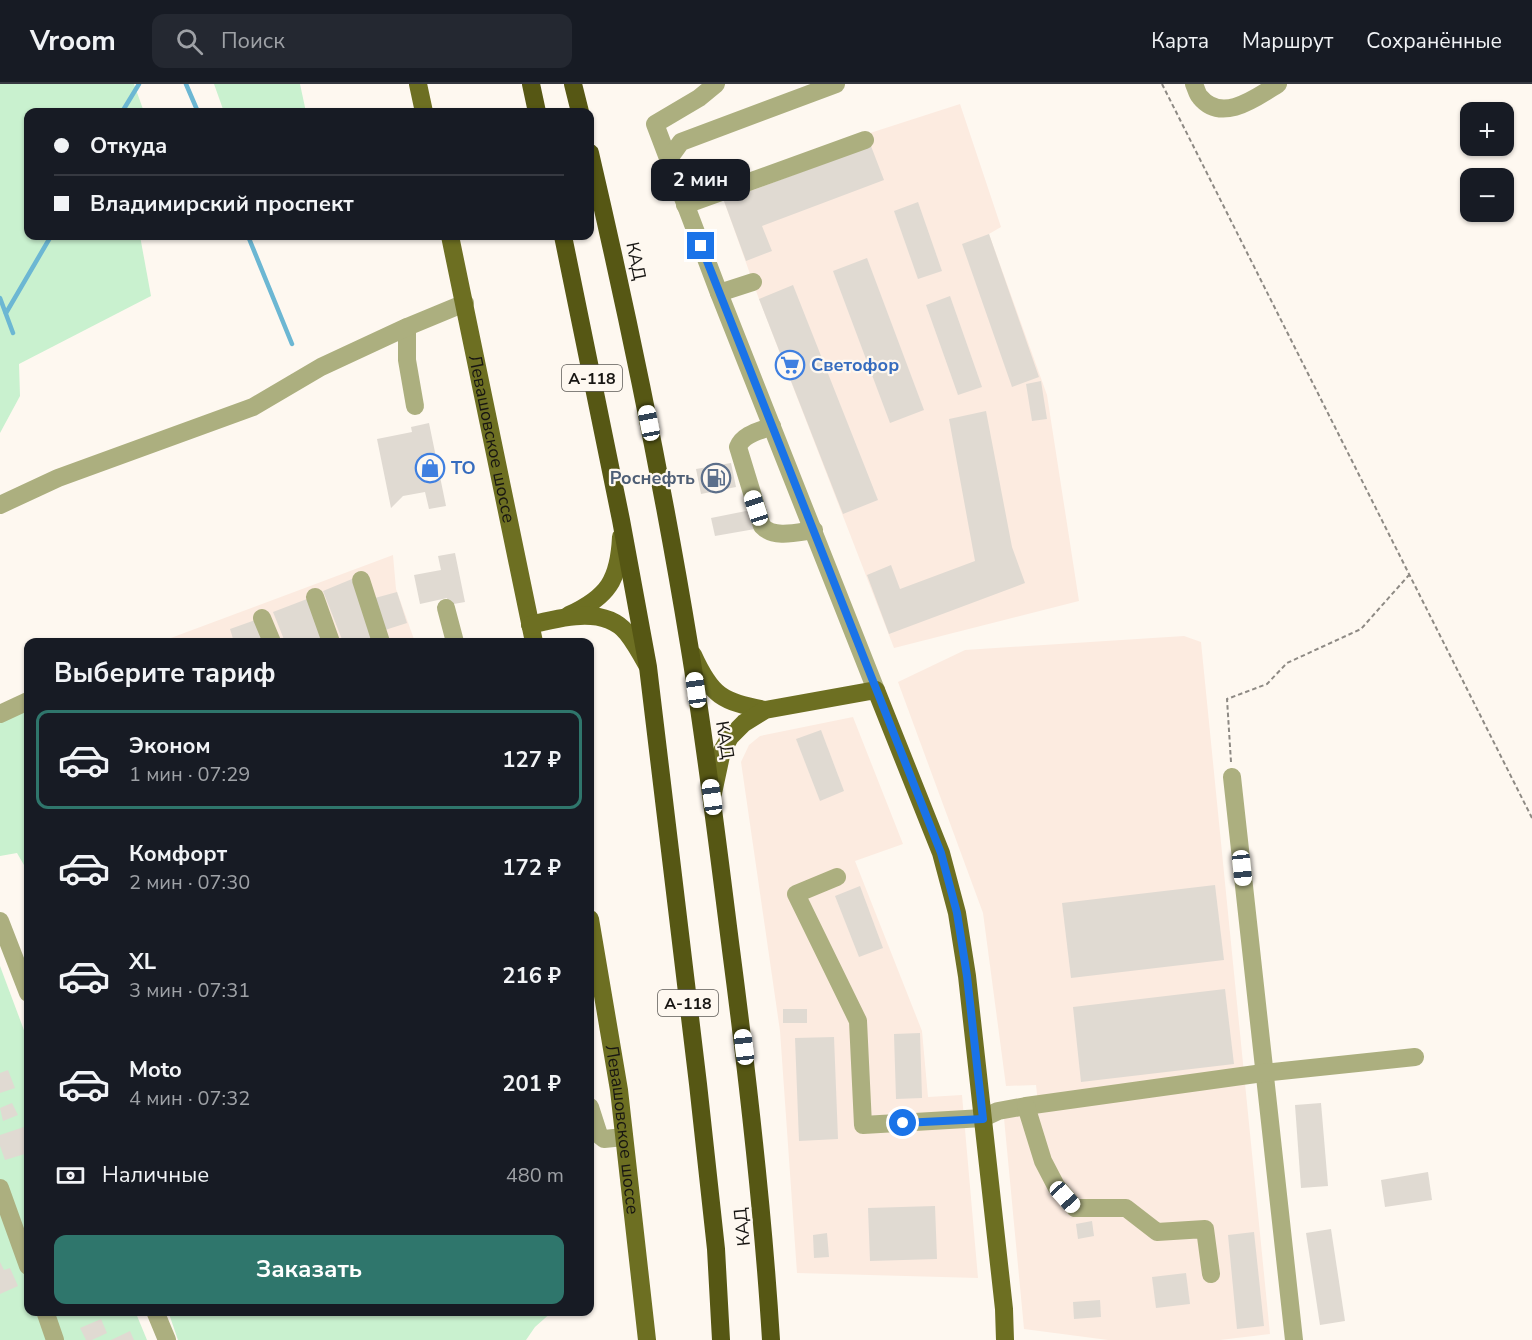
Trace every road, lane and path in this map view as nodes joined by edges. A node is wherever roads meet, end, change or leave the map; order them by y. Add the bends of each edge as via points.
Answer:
1 (418, 84) edge
2 (531, 84) edge
3 (573, 84) edge
4 (716, 84) edge
5 (836, 84) edge
6 (1162, 84) edge
7 (1194, 84) edge
8 (1278, 84) edge
9 (423, 108) edge
10 (536, 108) edge
11 (579, 108) edge
12 (865, 140) dead end
13 (668, 160) junction
14 (594, 171) edge
15 (685, 205) junction
16 (451, 240) edge
17 (564, 240) edge
18 (753, 282) dead end
19 (719, 294) junction
20 (465, 303) junction
21 (407, 327) junction
22 (415, 406) dead end
23 (772, 426) junction
24 (0, 505) edge
25 (621, 520) junction
26 (814, 530) junction
27 (1408, 575) junction
28 (361, 580) dead end
29 (315, 597) dead end
30 (446, 609) dead end
31 (565, 617) junction
32 (262, 618) dead end
33 (532, 634) edge
34 (270, 638) edge
35 (330, 638) edge
36 (380, 638) edge
37 (454, 638) edge
38 (690, 647) junction
39 (648, 667) junction
40 (876, 690) junction
41 (24, 703) edge
42 (765, 710) junction
43 (0, 714) edge
44 (1232, 777) joint
45 (712, 797) junction
46 (1532, 818) edge
47 (837, 877) dead end
48 (0, 921) edge
49 (594, 943) edge
50 (24, 983) edge
51 (1415, 1057) dead end
52 (1263, 1073) junction
53 (1026, 1106) junction
54 (594, 1119) edge
55 (983, 1119) junction
56 (624, 1137) junction
57 (0, 1188) edge
58 (24, 1255) edge
59 (1211, 1274) dead end
60 (47, 1316) edge
61 (157, 1316) edge
62 (55, 1340) edge
63 (167, 1340) edge
64 (647, 1340) edge
65 (721, 1340) edge
66 (771, 1340) edge
67 (1005, 1340) edge
68 (1294, 1340) edge

1 - 9 main road
2 - 10 highway
3 - 11 highway
4 - 13 street via 655,124
5 - 13 street via 681,142
6 - 27 path
7 - 8 street via 1200,97 1215,107 1236,108
12 - 15 street
13 - 15 street
14 - 38 highway, КАД / А-118 via 640,379
15 - 19 street
16 - 20 main road, Левашовское шоссе
17 - 25 highway, КАД / А-118
18 - 19 street
19 - 23 street
20 - 21 street
20 - 33 main road, Левашовское шоссе
21 - 22 street via 406,360
21 - 24 street via 321,367 253,407 58,478
23 - 26 street
23 - 26 street via 746,436 738,447 762,526 779,534
25 - 31 main road via 616,575 592,603
25 - 39 highway, КАД / А-118
26 - 40 street
27 - 44 path via 1361,629 1287,663 1267,684 1227,699
27 - 46 path
28 - 36 street
29 - 35 street
30 - 37 street
31 - 33 main road
31 - 39 main road via 589,616 617,624 627,632
32 - 34 street
38 - 42 main road via 713,690 731,701
38 - 45 highway, КАД / А-118
39 - 65 highway, КАД / А-118 via 700,1095
40 - 42 main road
40 - 55 main road via 941,853 957,913
41 - 43 street
42 - 45 main road via 744,723 722,751
44 - 52 street
45 - 66 highway, КАД / А-118 via 752,1115
47 - 55 street via 796,894 858,1021 863,1125
48 - 50 street
49 - 56 main road, Левашовское шоссе
51 - 52 street
52 - 53 street
52 - 68 street
53 - 55 street via 998,1111
53 - 59 street via 1043,1161 1056,1186 1075,1208 1126,1208 1157,1232 1205,1230
54 - 56 street via 604,1139
55 - 67 main road
56 - 64 main road, Левашовское шоссе
57 - 58 street
60 - 62 street
61 - 63 street

